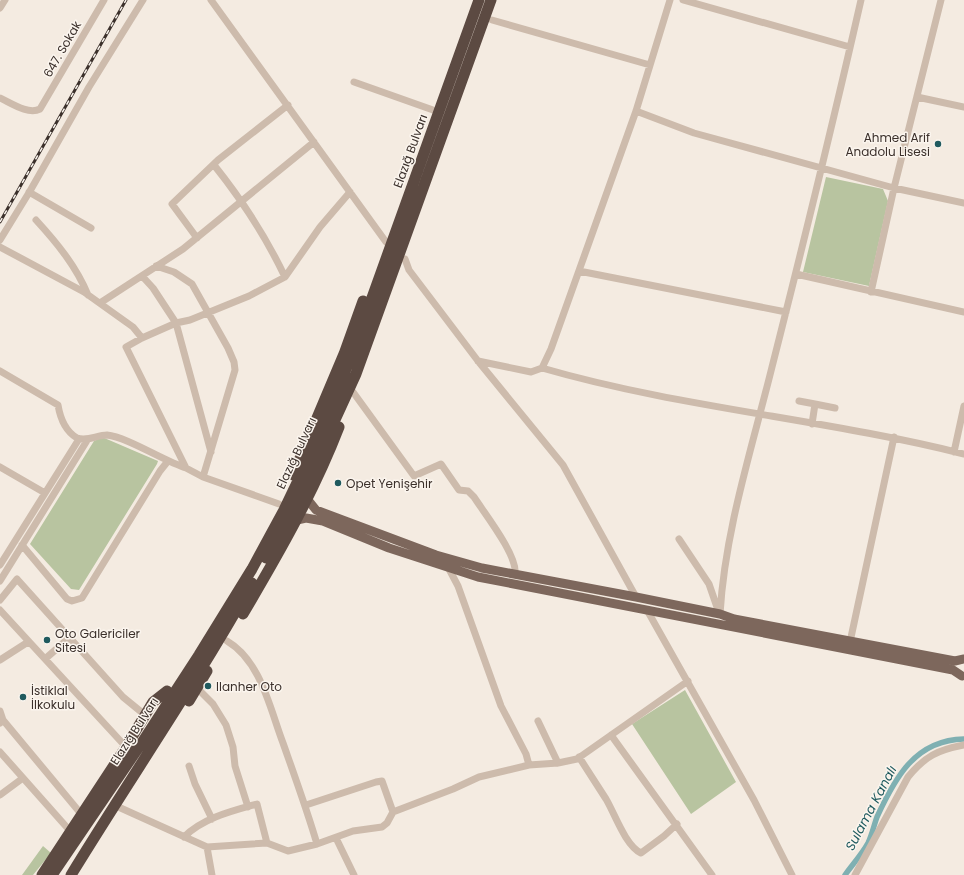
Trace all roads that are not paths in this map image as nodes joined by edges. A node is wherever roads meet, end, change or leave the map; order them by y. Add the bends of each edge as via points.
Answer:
1 (5, 0) edge
2 (94, 0) edge
3 (143, 0) edge
4 (211, 0) edge
5 (472, 0) edge
6 (479, 0) edge
7 (492, 0) edge
8 (499, 0) edge
9 (670, 0) edge
10 (683, 0) edge
11 (861, 0) edge
12 (941, 0) edge
13 (103, 2) edge
14 (0, 8) edge
15 (492, 20) junction
16 (850, 46) junction
17 (650, 65) junction
18 (354, 82) dead end
19 (916, 97) junction
20 (0, 98) edge
21 (288, 105) junction
22 (964, 107) edge
23 (433, 110) junction
24 (636, 110) junction
25 (314, 142) junction
26 (214, 165) junction
27 (822, 168) junction
28 (894, 188) junction
29 (29, 192) junction
30 (350, 192) junction
31 (241, 201) junction
32 (964, 203) edge
33 (36, 220) dead end
34 (91, 228) dead end
35 (197, 238) junction
36 (0, 240) edge
37 (386, 242) junction
38 (0, 247) edge
39 (156, 266) junction
40 (405, 271) junction
41 (579, 271) junction
42 (796, 274) junction
43 (142, 276) junction
44 (285, 277) junction
45 (871, 292) junction
46 (89, 296) junction
47 (100, 303) junction
48 (208, 312) junction
49 (786, 312) junction
50 (964, 312) edge
51 (176, 323) junction
52 (142, 338) junction
53 (478, 362) junction
54 (542, 368) junction
55 (0, 371) edge
56 (353, 392) junction
57 (799, 402) dead end
58 (815, 404) junction
59 (964, 406) edge
60 (835, 408) dead end
61 (760, 416) junction
62 (812, 424) junction
63 (894, 437) junction
64 (79, 439) junction
65 (88, 439) junction
66 (211, 452) junction
67 (954, 452) junction
68 (964, 454) edge
69 (168, 461) junction
70 (0, 467) edge
71 (186, 468) junction
72 (203, 477) junction
73 (45, 493) junction
74 (308, 500) junction
75 (279, 504) junction
76 (297, 520) junction
77 (679, 539) dead end
78 (22, 545) junction
79 (0, 565) edge
80 (449, 569) junction
81 (515, 574) junction
82 (0, 582) edge
83 (636, 597) junction
84 (0, 600) edge
85 (0, 610) edge
86 (647, 610) junction
87 (720, 614) junction
88 (69, 638) junction
89 (227, 641) junction
90 (28, 642) junction
91 (850, 642) junction
92 (45, 659) junction
93 (964, 659) edge
94 (0, 660) edge
95 (963, 676) edge
96 (688, 681) junction
97 (197, 688) junction
98 (167, 690) junction
99 (0, 711) edge
100 (145, 716) junction
101 (538, 721) dead end
102 (1, 722) edge
103 (611, 735) junction
104 (149, 742) junction
105 (964, 745) edge
106 (126, 747) junction
107 (0, 752) edge
108 (579, 757) junction
109 (558, 763) junction
110 (529, 765) junction
111 (189, 766) dead end
112 (23, 778) junction
113 (0, 795) edge
114 (114, 805) junction
115 (306, 805) junction
116 (248, 807) junction
117 (393, 812) junction
118 (82, 815) junction
119 (212, 819) junction
120 (677, 824) junction
121 (71, 832) junction
122 (184, 836) junction
123 (336, 838) junction
124 (267, 843) junction
125 (316, 844) junction
126 (207, 847) junction
127 (42, 875) edge
128 (52, 875) edge
129 (72, 875) edge
130 (212, 875) edge
131 (354, 875) edge
132 (712, 875) edge
133 (792, 875) edge
134 (855, 875) edge

1 - 14 street
2 - 13 street
3 - 29 street via 89,87
4 - 21 street
5 - 23 highway
6 - 104 highway, Elazığ Bulvarı via 350,359 320,435 252,569
7 - 104 highway, Elazığ Bulvarı via 356,374 300,497 221,638
8 - 15 highway
9 - 17 street
10 - 16 street
11 - 16 street
12 - 19 street
13 - 20 street, 647. Sokak via 40,109 28,110
15 - 17 street
15 - 40 highway via 405,259
16 - 27 street
17 - 24 street
18 - 23 street
19 - 22 street
19 - 28 street
21 - 25 street
21 - 26 street
23 - 37 highway
24 - 27 street via 694,133
24 - 41 street
25 - 30 street
25 - 31 street
26 - 31 street
26 - 35 street via 172,204
27 - 28 street
27 - 42 street
28 - 32 street
28 - 45 street
29 - 34 street
29 - 36 street
30 - 37 street
30 - 44 street via 320,227
31 - 35 street
31 - 44 street
33 - 46 street via 60,247 82,279
35 - 39 street
37 - 75 highway via 341,361
38 - 46 street
39 - 43 street
39 - 48 street via 174,272 192,284
40 - 53 street
40 - 56 highway
41 - 49 street
41 - 54 street
42 - 45 street
42 - 49 street
43 - 47 street
43 - 51 street
44 - 48 street via 249,296
45 - 50 street
46 - 47 street
47 - 52 street via 133,327
48 - 51 street
48 - 66 street via 228,348 235,370
49 - 61 street
51 - 52 street
51 - 66 street
52 - 71 street via 127,346 126,351
53 - 54 street via 530,372
53 - 83 street via 563,465
54 - 61 street via 595,383
55 - 64 street via 58,405 64,424 71,434
56 - 74 highway via 323,470
56 - 81 street via 414,476 442,464 459,490 468,491 474,497 508,551
57 - 58 street
58 - 60 street
58 - 62 street
59 - 67 street
61 - 62 street
61 - 87 street via 739,496 722,588
62 - 63 street
63 - 67 street
63 - 91 street
64 - 65 street
64 - 73 street
65 - 69 street via 108,435
65 - 78 street
66 - 72 street
67 - 68 street
69 - 71 street
69 - 78 street via 82,598 72,601 67,599
70 - 73 street
71 - 72 street
72 - 75 street
73 - 79 street
74 - 76 highway
74 - 81 main road via 316,510 436,555
75 - 98 highway via 252,554
76 - 80 main road via 306,518 323,521
76 - 89 highway
77 - 87 street via 709,584
78 - 82 street
80 - 86 main road
80 - 110 street via 460,592 501,706 526,754
81 - 83 main road
83 - 87 main road
84 - 88 street via 17,579
85 - 90 street
86 - 95 main road via 953,670
86 - 96 street
87 - 91 main road
88 - 92 street
88 - 100 street via 123,697
89 - 97 highway
89 - 115 street via 245,657 256,674
90 - 92 street
90 - 94 street
91 - 93 main road via 955,661
92 - 106 street
93 - 95 main road via 960,669
96 - 103 street
96 - 133 street
97 - 104 highway via 179,715
97 - 116 street via 222,715 229,730 235,766
98 - 100 highway via 153,702
98 - 104 highway via 151,716
99 - 102 street
100 - 106 highway
101 - 109 street
102 - 118 street
103 - 108 street
103 - 120 street
104 - 114 highway, Elazığ Bulvarı
104 - 128 highway, Elazığ Bulvarı
105 - 134 street via 939,752 920,762 908,777
106 - 118 highway
107 - 112 street
108 - 109 street
108 - 120 street via 625,836 637,851 641,853
109 - 110 street
110 - 117 street via 479,777
111 - 119 street
112 - 113 street
112 - 121 street
114 - 122 street
114 - 129 highway, Elazığ Bulvarı
115 - 117 street via 382,781
115 - 125 street
116 - 119 street
116 - 124 street via 257,804 259,806
117 - 123 street via 382,827 353,831
118 - 121 highway
119 - 122 street
120 - 132 street
121 - 127 highway
122 - 126 street
123 - 125 street
123 - 131 street
124 - 125 street via 288,851
124 - 126 street
126 - 130 street

